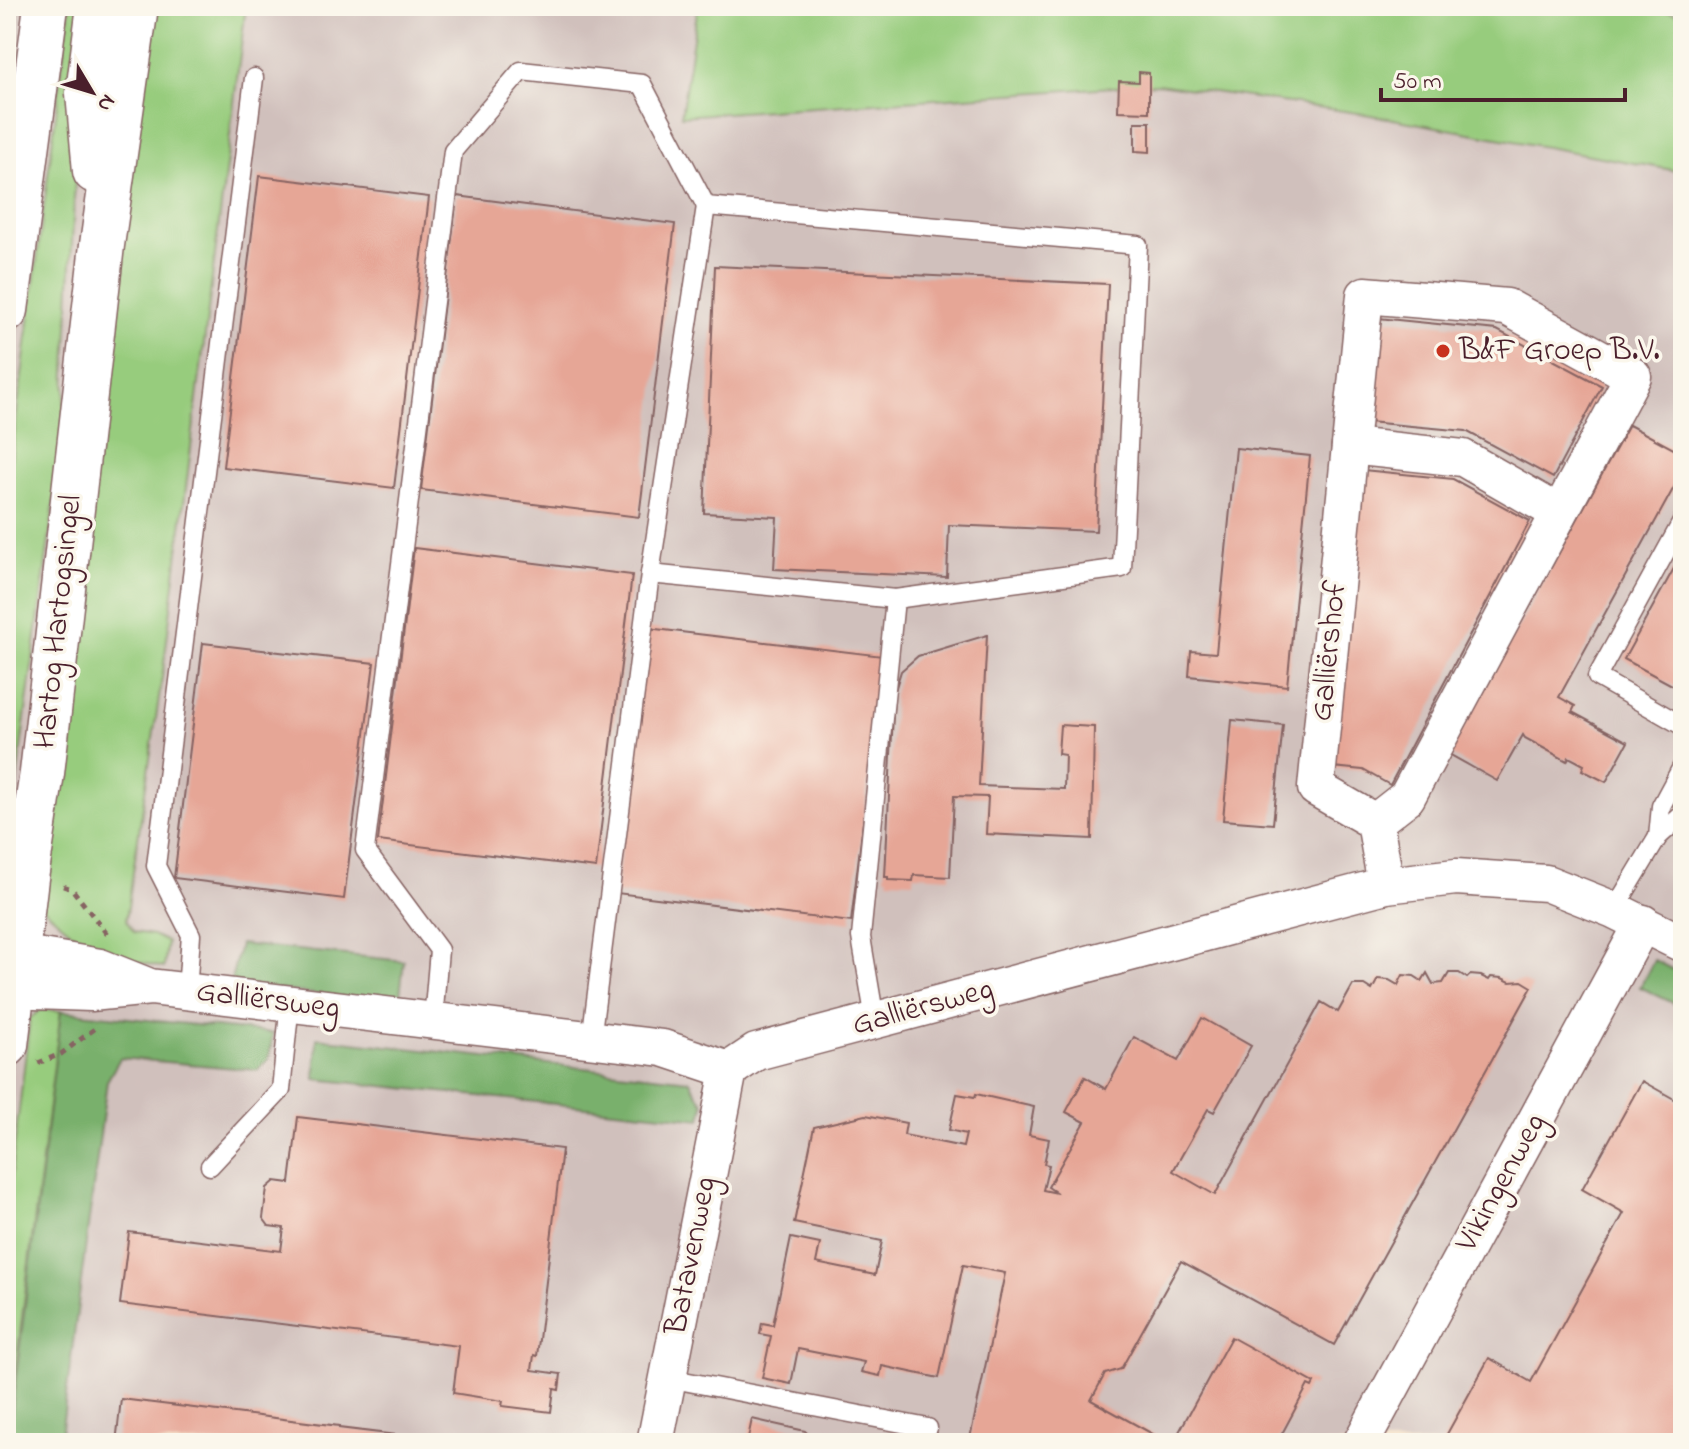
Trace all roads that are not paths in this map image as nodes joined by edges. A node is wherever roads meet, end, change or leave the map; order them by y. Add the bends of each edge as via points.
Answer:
1 (46, 6) edge
2 (99, 6) edge
3 (136, 6) edge
4 (254, 78) dead end
5 (706, 206) junction
6 (102, 245) junction
7 (6, 310) edge
8 (1350, 446) junction
9 (1559, 513) junction
10 (1683, 520) edge
11 (650, 574) junction
12 (895, 599) junction
13 (1683, 726) edge
14 (1683, 765) edge
15 (1683, 814) edge
16 (1375, 822) junction
17 (1658, 837) junction
18 (1386, 885) junction
19 (1629, 917) junction
20 (1683, 944) edge
21 (10, 971) edge
22 (187, 991) junction
23 (290, 1003) junction
24 (875, 1020) junction
25 (433, 1021) junction
26 (591, 1040) junction
27 (19, 1055) edge
28 (729, 1070) junction
29 (210, 1166) dead end
30 (668, 1378) junction
31 (928, 1428) dead end
32 (655, 1443) edge
33 (1361, 1443) edge

1 - 7 street
2 - 6 street, Hartog Hartogsingel via 88,93
3 - 6 street, Hartog Hartogsingel
4 - 22 lane via 156,866 191,935
5 - 11 lane
5 - 12 lane via 1138,245 1122,568
5 - 25 lane via 642,84 521,71 453,151 365,850 439,950
6 - 21 street, Hartog Hartogsingel via 42,773
8 - 9 street via 1463,458
8 - 9 street, Galliërshof via 1365,295 1507,307 1633,376
8 - 16 street, Galliërshof via 1316,788
9 - 16 street, Galliërshof via 1407,797
10 - 13 lane via 1597,677
11 - 12 lane
11 - 26 lane
12 - 24 lane via 861,937
14 - 17 lane via 1661,806
15 - 17 lane
16 - 18 street
17 - 19 lane
18 - 19 street, Galliërsweg via 1456,877 1546,883
18 - 24 street, Galliërsweg
19 - 20 street, Galliërsweg
19 - 33 street, Vikingenweg
21 - 22 street, Galliërsweg via 91,993 150,987
21 - 27 street, Hartog Hartogsingel
22 - 23 street, Galliërsweg
23 - 25 street, Galliërsweg
23 - 29 lane via 281,1090
24 - 28 street, Galliërsweg via 756,1052
25 - 26 street, Galliërsweg
26 - 28 street, Galliërsweg via 663,1048
28 - 30 street, Batavenweg
30 - 31 lane
30 - 32 street, Batavenweg

